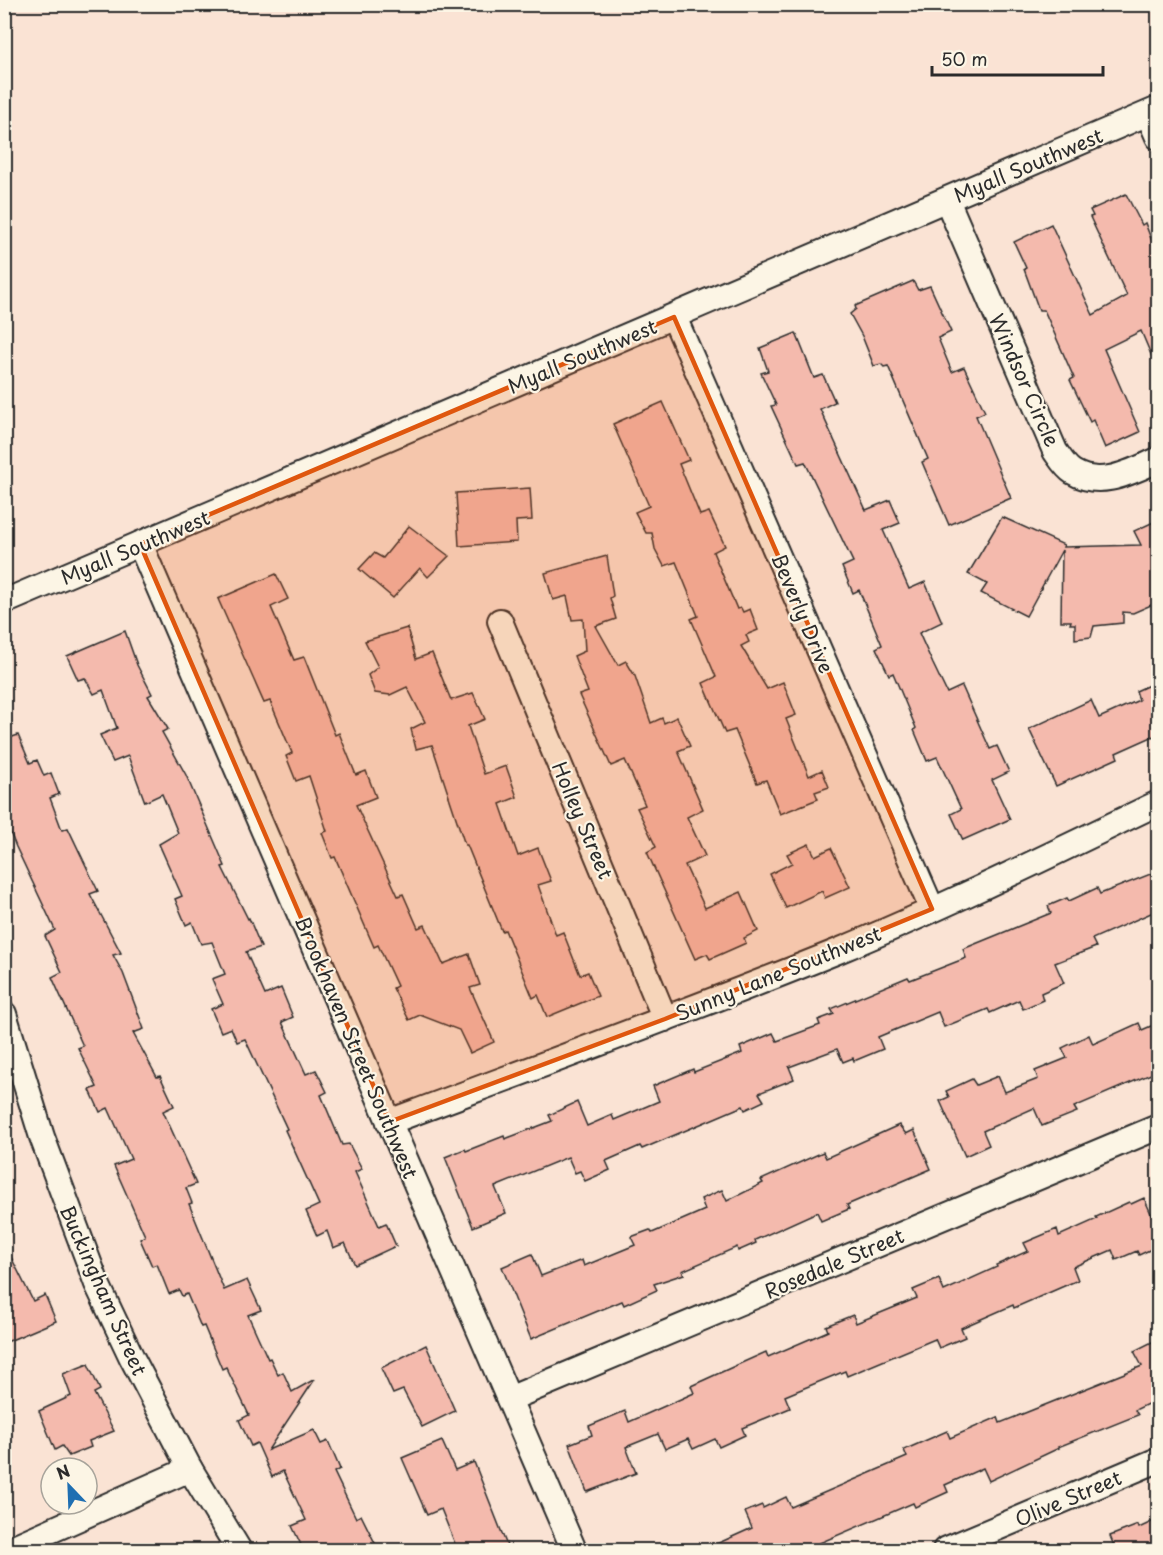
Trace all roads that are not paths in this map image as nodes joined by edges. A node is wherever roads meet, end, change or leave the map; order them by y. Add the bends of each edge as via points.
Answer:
1 (1153, 112) edge
2 (1158, 137) edge
3 (947, 200) junction
4 (675, 317) junction
5 (1158, 460) edge
6 (140, 544) junction
7 (4, 602) edge
8 (500, 621) dead end
9 (1158, 803) edge
10 (932, 909) junction
11 (4, 1014) edge
12 (665, 1019) junction
13 (389, 1122) junction
14 (1158, 1127) edge
15 (509, 1400) junction
16 (1158, 1460) edge
17 (190, 1469) junction
18 (7, 1551) edge
19 (239, 1551) edge
20 (574, 1551) edge
21 (945, 1551) edge

1 - 2 street
1 - 3 street, Myall Southwest
3 - 4 street, Myall Southwest
3 - 5 street, Windsor Circle via 1055,451 1065,464 1073,472 1096,480 1112,478
4 - 6 street, Myall Southwest
4 - 10 street, Beverly Drive
6 - 7 street, Myall Southwest
6 - 13 street, Brookhaven Street Southwest
8 - 12 street, Holley Street
9 - 10 street, Sunny Lane Southwest
10 - 12 street, Sunny Lane Southwest
11 - 17 street, Buckingham Street via 42,1137 97,1284
12 - 13 street, Sunny Lane Southwest
13 - 15 street, Brookhaven Street Southwest
14 - 15 street, Rosedale Street
15 - 20 street, Brookhaven Street Southwest
16 - 21 street, Olive Street
17 - 18 street
17 - 19 street, Buckingham Street

